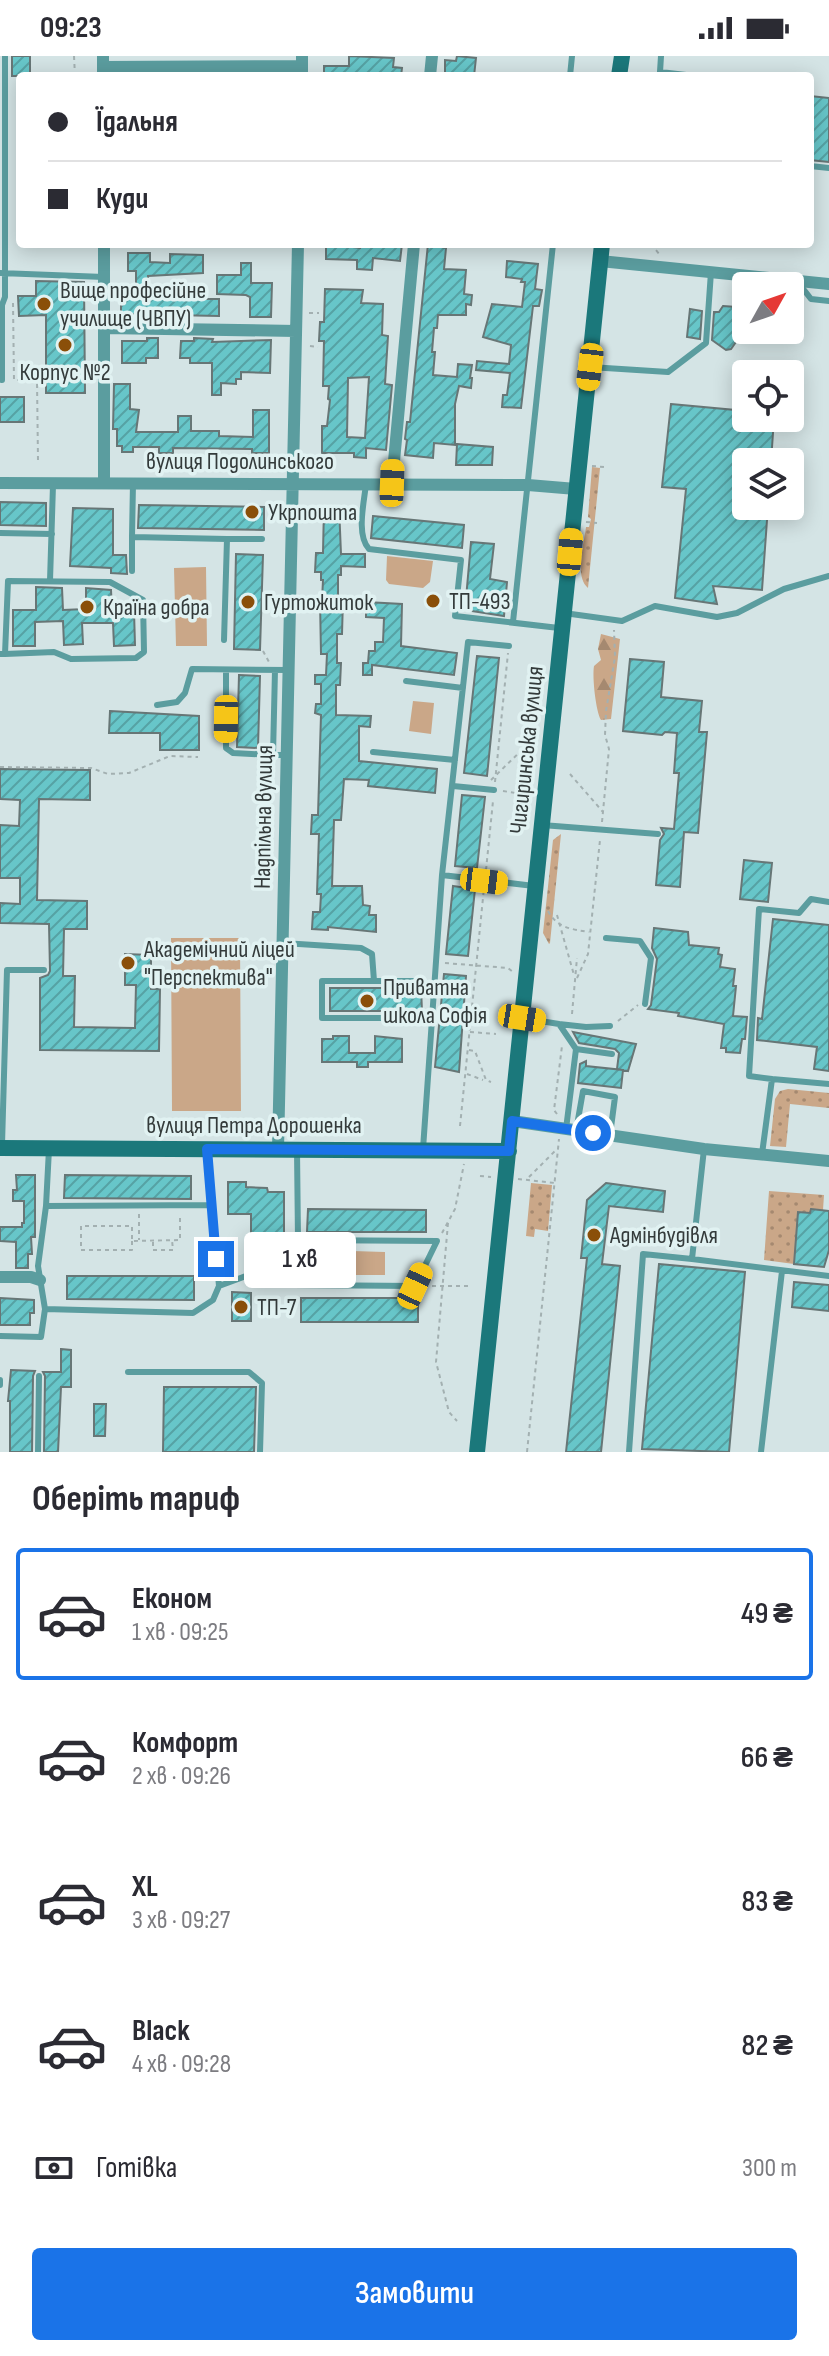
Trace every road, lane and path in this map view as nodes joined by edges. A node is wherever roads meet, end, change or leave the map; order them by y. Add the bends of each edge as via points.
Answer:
1 (5, 56) edge
2 (103, 66) edge
3 (302, 66) edge
4 (104, 248) edge
5 (298, 248) edge
6 (414, 248) edge
7 (553, 248) edge
8 (654, 248) edge
9 (601, 252) edge
10 (664, 259) dead end
11 (711, 272) junction
12 (2, 273) edge
13 (732, 274) edge
14 (104, 277) junction
15 (804, 282) edge
16 (829, 284) edge
17 (804, 290) edge
18 (829, 301) edge
19 (13, 304) dead end
20 (104, 328) junction
21 (296, 331) junction
22 (306, 346) dead end
23 (318, 347) dead end
24 (590, 367) junction
25 (2, 380) edge
26 (38, 461) dead end
27 (275, 463) dead end
28 (591, 466) dead end
29 (604, 467) dead end
30 (273, 477) dead end
31 (0, 483) edge
32 (53, 483) junction
33 (104, 483) junction
34 (133, 483) junction
35 (392, 483) junction
36 (293, 484) junction
37 (366, 484) junction
38 (528, 485) junction
39 (576, 489) junction
40 (585, 522) dead end
41 (597, 523) dead end
42 (0, 533) edge
43 (52, 534) junction
44 (132, 537) junction
45 (227, 539) junction
46 (262, 539) dead end
47 (132, 571) dead end
48 (829, 576) edge
49 (50, 581) junction
50 (614, 620) junction
51 (563, 621) junction
52 (513, 622) junction
53 (224, 640) dead end
54 (509, 646) dead end
55 (2, 654) edge
56 (226, 670) junction
57 (282, 670) junction
58 (406, 681) dead end
59 (463, 688) junction
60 (157, 705) dead end
61 (527, 745) dead end
62 (373, 752) dead end
63 (280, 755) junction
64 (198, 757) dead end
65 (455, 760) junction
66 (0, 767) edge
67 (570, 774) dead end
68 (453, 786) junction
69 (481, 789) junction
70 (494, 790) joint
71 (522, 794) dead end
72 (603, 812) junction
73 (542, 825) junction
74 (601, 828) junction
75 (658, 834) dead end
76 (442, 875) junction
77 (535, 895) junction
78 (829, 902) edge
79 (557, 915) dead end
80 (560, 926) junction
81 (591, 933) junction
82 (606, 938) dead end
83 (283, 943) junction
84 (577, 958) dead end
85 (437, 962) junction
86 (503, 968) dead end
87 (44, 970) dead end
88 (575, 976) junction
89 (374, 981) junction
90 (421, 981) dead end
91 (575, 982) junction
92 (647, 994) junction
93 (645, 1004) dead end
94 (432, 1018) junction
95 (522, 1018) junction
96 (610, 1026) joint
97 (566, 1028) junction
98 (469, 1032) dead end
99 (496, 1034) dead end
100 (576, 1049) junction
101 (468, 1050) dead end
102 (612, 1054) dead end
103 (466, 1073) dead end
104 (772, 1079) junction
105 (486, 1080) junction
106 (491, 1082) dead end
107 (829, 1084) edge
108 (512, 1121) junction
109 (567, 1130) junction
110 (610, 1135) junction
111 (1, 1148) edge
112 (558, 1148) junction
113 (49, 1149) junction
114 (207, 1149) junction
115 (423, 1149) junction
116 (704, 1149) junction
117 (278, 1150) junction
118 (297, 1150) junction
119 (509, 1151) junction
120 (762, 1154) junction
121 (465, 1155) dead end
122 (829, 1161) edge
123 (480, 1176) dead end
124 (491, 1177) dead end
125 (529, 1177) dead end
126 (517, 1179) dead end
127 (555, 1183) junction
128 (212, 1205) junction
129 (46, 1206) junction
130 (139, 1206) junction
131 (179, 1206) junction
132 (448, 1223) junction
133 (172, 1240) junction
134 (298, 1240) junction
135 (132, 1241) junction
136 (139, 1241) junction
137 (153, 1241) junction
138 (437, 1241) junction
139 (297, 1257) junction
140 (692, 1259) junction
141 (782, 1271) junction
142 (829, 1276) edge
143 (0, 1277) edge
144 (40, 1280) junction
145 (219, 1286) junction
146 (415, 1286) junction
147 (444, 1286) junction
148 (471, 1286) dead end
149 (45, 1309) junction
150 (0, 1336) edge
151 (128, 1372) dead end
152 (39, 1376) dead end
153 (457, 1421) dead end
154 (38, 1452) edge
155 (260, 1452) edge
156 (477, 1452) edge
157 (527, 1452) edge
158 (629, 1452) edge
159 (761, 1452) edge

1 - 12 lane
2 - 3 street
4 - 14 street
5 - 21 street, Надпільна вулиця
6 - 35 street
7 - 38 lane
8 - 10 path
9 - 11 street
9 - 24 main road, Чигиринська вулиця
11 - 13 street
11 - 24 lane via 706,343 668,372
12 - 14 lane
12 - 25 lane
14 - 20 street
15 - 16 street
17 - 18 lane via 811,299
19 - 26 path via 14,380 37,380
20 - 21 street
20 - 33 street
21 - 36 street, Надпільна вулиця
22 - 23 path
24 - 39 main road, Чигиринська вулиця
27 - 30 path
28 - 29 path
31 - 32 street, вулиця Подолинського
32 - 33 street, вулиця Подолинського
32 - 43 lane
33 - 34 street, вулиця Подолинського
34 - 36 street, вулиця Подолинського
34 - 44 lane
35 - 37 street, вулиця Подолинського
35 - 38 street, вулиця Подолинського
36 - 37 street, вулиця Подолинського
36 - 57 street, Надпільна вулиця
37 - 52 lane via 362,534 367,548 461,560 455,616
38 - 39 street, вулиця Подолинського
38 - 52 lane
39 - 51 main road, Чигиринська вулиця
40 - 41 path
42 - 43 lane
43 - 49 lane
44 - 45 lane
44 - 47 lane
45 - 46 lane
45 - 53 lane
48 - 50 lane via 784,589 737,613 717,617 655,606
49 - 55 lane via 8,581
49 - 55 lane via 110,582 143,600 144,652 136,658 71,659 54,652
50 - 51 lane
50 - 72 path
51 - 52 lane
51 - 73 main road, Чигиринська вулиця
54 - 59 lane via 468,642
56 - 57 lane
56 - 60 lane via 192,669 177,702
56 - 63 lane via 226,748 233,753
57 - 63 street, Надпільна вулиця
58 - 59 lane
59 - 65 lane
61 - 69 path
62 - 65 lane
63 - 83 street, Надпільна вулиця
64 - 66 path via 170,756 129,773
65 - 68 lane
67 - 72 path
68 - 69 lane
68 - 76 lane
69 - 70 lane
70 - 71 path
72 - 74 path
73 - 74 lane
73 - 77 main road, Чигиринська вулиця
74 - 75 lane
74 - 81 path
76 - 77 lane
76 - 85 lane
77 - 80 path
77 - 95 main road, Чигиринська вулиця
78 - 104 lane via 811,899 799,913 759,909 749,1076
79 - 80 path
80 - 81 path
80 - 88 path
81 - 91 path
82 - 92 lane via 640,941 651,958
83 - 89 lane via 361,948 372,954
83 - 117 street, Надпільна вулиця
84 - 88 path
85 - 86 path
85 - 94 lane
87 - 111 lane via 7,970
88 - 91 path
89 - 90 lane
89 - 94 lane via 322,981 322,1018
91 - 97 path
92 - 93 lane
92 - 96 path
94 - 115 lane
95 - 97 lane
95 - 108 main road, Чигиринська вулиця
96 - 97 lane
97 - 100 lane
97 - 109 path via 554,1110
98 - 99 path
100 - 102 lane
100 - 109 lane
101 - 105 path via 476,1053
103 - 105 path
104 - 107 lane
104 - 120 lane
105 - 106 path
108 - 109 street
108 - 119 main road, Чигиринська вулиця
109 - 110 street
109 - 110 lane via 583,1091 615,1097
109 - 112 path
110 - 116 street
111 - 113 main road, вулиця Петра Дорошенка
112 - 125 path
112 - 127 path
113 - 114 main road, вулиця Петра Дорошенка
113 - 129 lane
114 - 117 main road, вулиця Петра Дорошенка
114 - 128 lane
115 - 118 main road, вулиця Петра Дорошенка
115 - 119 main road, вулиця Петра Дорошенка
116 - 120 street
116 - 140 lane
117 - 118 main road, вулиця Петра Дорошенка
118 - 134 lane
119 - 156 main road, Чигиринська вулиця
120 - 122 street
121 - 132 path
123 - 124 path
126 - 127 path
127 - 157 path
128 - 131 lane
128 - 145 lane
129 - 130 lane
129 - 144 lane
130 - 131 lane
130 - 136 path
131 - 133 path via 180,1240
132 - 138 path
132 - 147 path
133 - 137 path
133 - 137 path via 173,1250 153,1250
134 - 138 lane
134 - 139 lane
135 - 135 path via 132,1226 81,1226 81,1250 132,1250
135 - 136 path
136 - 137 path
138 - 146 lane
139 - 145 lane
139 - 146 lane via 294,1285
140 - 141 lane
140 - 158 lane via 643,1254
141 - 142 lane
141 - 159 lane
143 - 144 street
144 - 149 lane
145 - 149 lane via 213,1300 193,1313
146 - 147 path
147 - 148 path
147 - 153 path via 436,1362 447,1406
149 - 150 lane via 41,1337
151 - 155 lane via 249,1372 262,1383
152 - 154 lane

